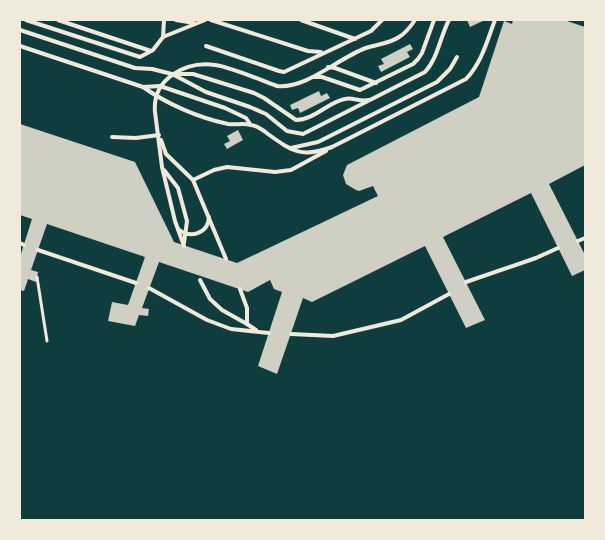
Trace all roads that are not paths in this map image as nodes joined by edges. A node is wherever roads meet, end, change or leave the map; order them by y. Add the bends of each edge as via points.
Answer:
1 (26, 20) edge
2 (58, 20) edge
3 (164, 20) edge
4 (176, 20) edge
5 (205, 20) edge
6 (211, 20) edge
7 (301, 20) edge
8 (382, 20) edge
9 (415, 20) edge
10 (434, 20) edge
11 (449, 20) edge
12 (495, 20) edge
13 (197, 22) junction
14 (20, 30) edge
15 (163, 37) junction
16 (355, 39) junction
17 (20, 46) edge
18 (206, 46) dead end
19 (151, 51) junction
20 (325, 52) junction
21 (457, 57) dead end
22 (328, 67) junction
23 (172, 74) junction
24 (311, 77) junction
25 (376, 83) junction
26 (160, 86) junction
27 (144, 87) junction
28 (156, 96) junction
29 (369, 100) junction
30 (250, 124) junction
31 (159, 135) junction
32 (112, 137) dead end
33 (332, 147) junction
34 (291, 148) junction
35 (162, 167) junction
36 (193, 180) junction
37 (208, 213) junction
38 (176, 227) junction
39 (186, 233) junction
40 (585, 238) edge
41 (578, 241) dead end
42 (558, 248) dead end
43 (38, 250) dead end
44 (226, 259) dead end
45 (200, 280) dead end
46 (466, 282) dead end
47 (136, 283) dead end
48 (149, 288) dead end
49 (240, 289) dead end
50 (449, 294) dead end
51 (247, 324) junction
52 (258, 332) junction
53 (269, 333) dead end
54 (291, 334) dead end

1 - 19 lane via 134,56 140,57
2 - 19 lane
3 - 15 lane
4 - 13 lane
5 - 13 lane
6 - 20 lane via 308,51
7 - 16 lane
8 - 16 lane via 371,31
9 - 22 lane via 398,38 366,48
10 - 25 lane via 418,60
11 - 29 lane via 435,58 425,72
12 - 33 lane via 481,59 466,79
13 - 15 lane
14 - 23 lane via 136,68
15 - 19 lane
16 - 20 lane
17 - 27 lane
18 - 20 lane via 284,72
21 - 34 lane via 437,82 318,142
22 - 24 lane
22 - 25 lane
23 - 24 lane via 188,66 202,64 217,65 277,86 287,86
23 - 26 lane
23 - 29 lane via 193,74 254,93 296,120 346,98
23 - 29 lane via 206,92 266,114 287,131 298,134
24 - 25 lane via 322,77 360,90
26 - 27 lane
26 - 28 lane
26 - 30 lane via 225,108 246,118
27 - 28 lane
28 - 30 lane via 215,120
28 - 31 lane via 154,104
30 - 34 lane
31 - 32 lane
31 - 35 lane
31 - 36 lane via 166,154
33 - 34 lane via 305,153
33 - 36 lane via 291,170 275,172 227,167
35 - 38 lane
35 - 39 lane via 178,188 187,221
36 - 37 lane
37 - 39 lane via 205,230
37 - 44 lane
38 - 39 lane
38 - 39 lane via 184,246
40 - 41 lane
42 - 46 lane
43 - 47 lane
45 - 51 lane via 210,300
48 - 52 lane via 207,320 231,329
49 - 51 lane via 247,308
50 - 54 lane via 401,320 333,336
51 - 52 lane
52 - 53 lane

